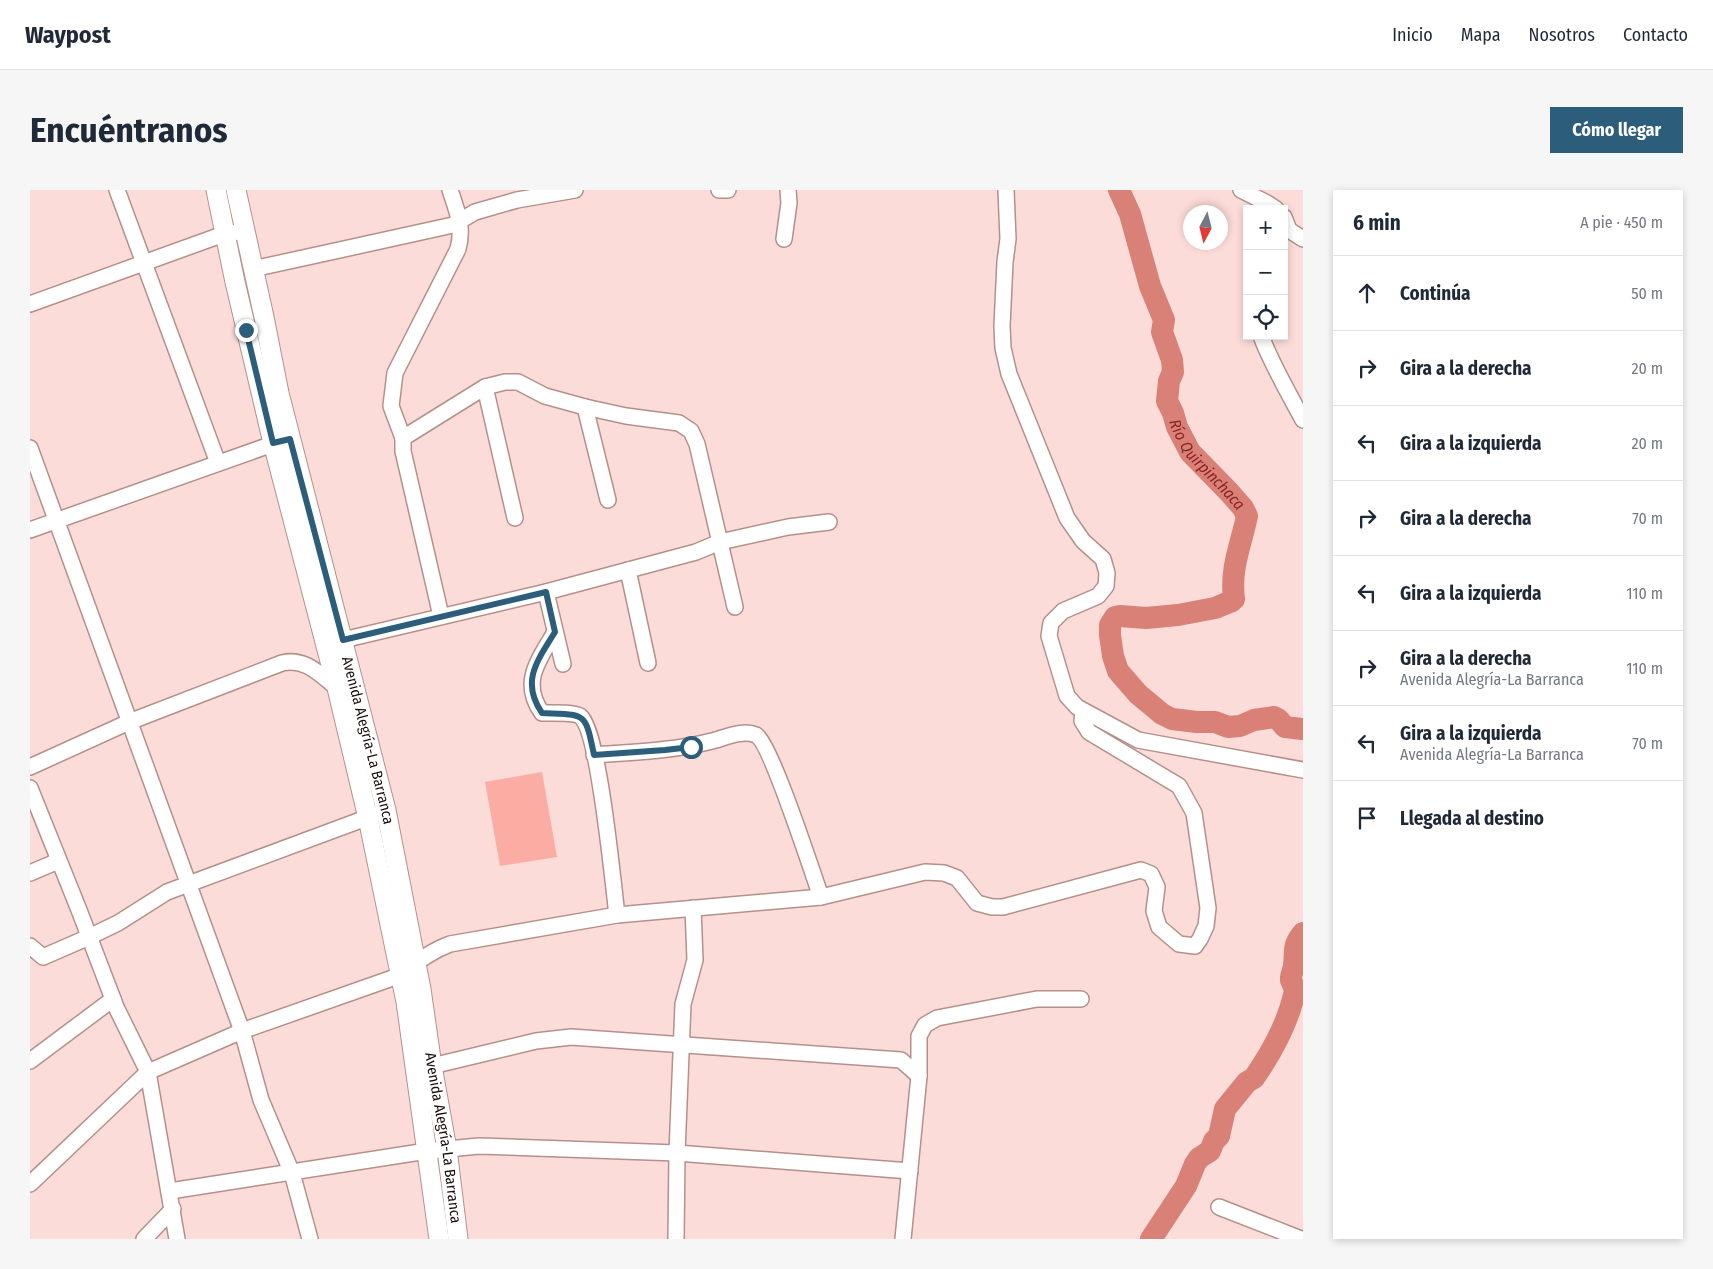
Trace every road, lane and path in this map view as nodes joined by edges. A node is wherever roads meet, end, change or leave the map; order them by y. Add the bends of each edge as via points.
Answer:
1 (117, 190) edge
2 (216, 190) edge
3 (236, 190) edge
4 (450, 190) edge
5 (575, 190) edge
6 (720, 190) edge
7 (728, 190) edge
8 (788, 190) edge
9 (1006, 190) edge
10 (1242, 190) edge
11 (1271, 205) edge
12 (460, 221) junction
13 (1290, 228) edge
14 (244, 231) junction
15 (224, 234) junction
16 (784, 239) dead end
17 (1303, 239) edge
18 (144, 264) junction
19 (253, 269) junction
20 (30, 304) edge
21 (1263, 340) edge
22 (485, 387) junction
23 (585, 407) junction
24 (1303, 420) edge
25 (403, 438) junction
26 (281, 441) junction
27 (30, 448) edge
28 (218, 463) junction
29 (608, 500) dead end
30 (515, 518) dead end
31 (56, 521) junction
32 (829, 522) dead end
33 (30, 530) edge
34 (720, 542) junction
35 (628, 570) junction
36 (546, 592) junction
37 (735, 607) dead end
38 (441, 616) junction
39 (555, 632) junction
40 (343, 640) junction
41 (648, 663) dead end
42 (562, 664) dead end
43 (337, 688) junction
44 (358, 700) junction
45 (1083, 711) junction
46 (129, 722) junction
47 (594, 755) junction
48 (30, 767) edge
49 (1303, 770) edge
50 (30, 788) edge
51 (386, 810) junction
52 (368, 818) junction
53 (58, 861) junction
54 (30, 873) edge
55 (188, 884) junction
56 (822, 897) junction
57 (693, 908) junction
58 (617, 915) junction
59 (89, 937) junction
60 (30, 946) edge
61 (416, 962) junction
62 (401, 976) junction
63 (113, 999) junction
64 (1081, 1000) dead end
65 (242, 1031) junction
66 (682, 1045) junction
67 (30, 1061) edge
68 (423, 1066) junction
69 (148, 1072) junction
70 (919, 1076) junction
71 (447, 1149) junction
72 (427, 1151) junction
73 (677, 1152) junction
74 (910, 1171) junction
75 (292, 1173) junction
76 (30, 1184) edge
77 (170, 1191) junction
78 (1218, 1207) dead end
79 (173, 1209) junction
80 (144, 1239) edge
81 (177, 1239) edge
82 (310, 1239) edge
83 (438, 1239) edge
84 (458, 1239) edge
85 (676, 1239) edge
86 (903, 1239) edge
87 (1301, 1239) edge

1 - 18 street
2 - 15 main road, Avenida Alegría-La Barranca
3 - 14 main road, Avenida Alegría-La Barranca
4 - 12 street
5 - 12 street via 516,200 475,212
6 - 7 street
8 - 16 street
9 - 45 street via 1008,239 1002,326 1009,374 1067,518 1102,560 1107,573 1106,586 1098,596 1063,611 1051,623 1049,636 1067,696
10 - 11 street
12 - 19 street via 425,232
12 - 25 street via 458,249 395,373 391,406
13 - 17 street
14 - 15 street
14 - 19 main road, Avenida Alegría-La Barranca
15 - 18 street
15 - 26 main road, Avenida Alegría-La Barranca
18 - 20 street
18 - 28 street
19 - 26 main road, Avenida Alegría-La Barranca via 279,393
21 - 24 street
22 - 23 street via 518,382 544,396
22 - 25 street
22 - 30 street
23 - 29 street
23 - 34 street via 679,423 691,432 697,444
25 - 38 street via 403,451
26 - 28 street
26 - 40 main road, Avenida Alegría-La Barranca
26 - 43 main road, Avenida Alegría-La Barranca
27 - 31 street
28 - 31 street
31 - 33 street
31 - 46 street
32 - 34 street
34 - 35 street via 696,552
34 - 37 street
35 - 36 street
35 - 41 street
36 - 38 street
36 - 39 street
38 - 40 street
39 - 42 street
39 - 47 street via 536,664 532,676 533,694 542,713 581,716 589,729
40 - 44 main road, Avenida Alegría-La Barranca
43 - 44 street
43 - 46 street via 304,664 289,662
43 - 52 main road, Avenida Alegría-La Barranca
44 - 51 main road, Avenida Alegría-La Barranca
45 - 49 street via 1138,740
45 - 56 street via 1082,721 1089,732 1179,786 1194,813 1208,908 1206,926 1195,946 1178,944 1159,927 1154,911 1156,887 1151,874 1141,870 1003,907 977,903 957,878 944,873 925,872
46 - 48 street
46 - 55 street
47 - 56 street via 691,747 742,733 754,734 760,738 773,762
47 - 58 street via 603,794
50 - 53 street
51 - 52 street
51 - 61 main road, Avenida Alegría-La Barranca
52 - 55 street
52 - 62 main road, Avenida Alegría-La Barranca
53 - 54 street
53 - 59 street
55 - 59 street
55 - 65 street
56 - 57 street
57 - 58 street
57 - 66 street via 695,960 683,1004
58 - 61 street via 450,944
59 - 60 street via 43,957
59 - 63 street
61 - 62 street
61 - 68 main road, Avenida Alegría-La Barranca
62 - 65 street
62 - 68 main road, Avenida Alegría-La Barranca
63 - 67 street
63 - 69 street
64 - 70 street via 1037,999 937,1018 925,1025 919,1036
65 - 69 street
65 - 75 street via 261,1100
66 - 68 street via 571,1037 536,1040
66 - 70 street via 900,1060
66 - 73 street
68 - 71 main road, Avenida Alegría-La Barranca
68 - 72 main road, Avenida Alegría-La Barranca
69 - 76 street
69 - 77 street
70 - 74 street
71 - 72 street
71 - 73 street via 479,1146
71 - 84 main road, Avenida Alegría-La Barranca
72 - 75 street
72 - 83 main road, Avenida Alegría-La Barranca
73 - 74 street
73 - 85 street
74 - 86 street
75 - 77 street
75 - 82 street
77 - 79 street
78 - 87 street
79 - 80 street
79 - 81 street

